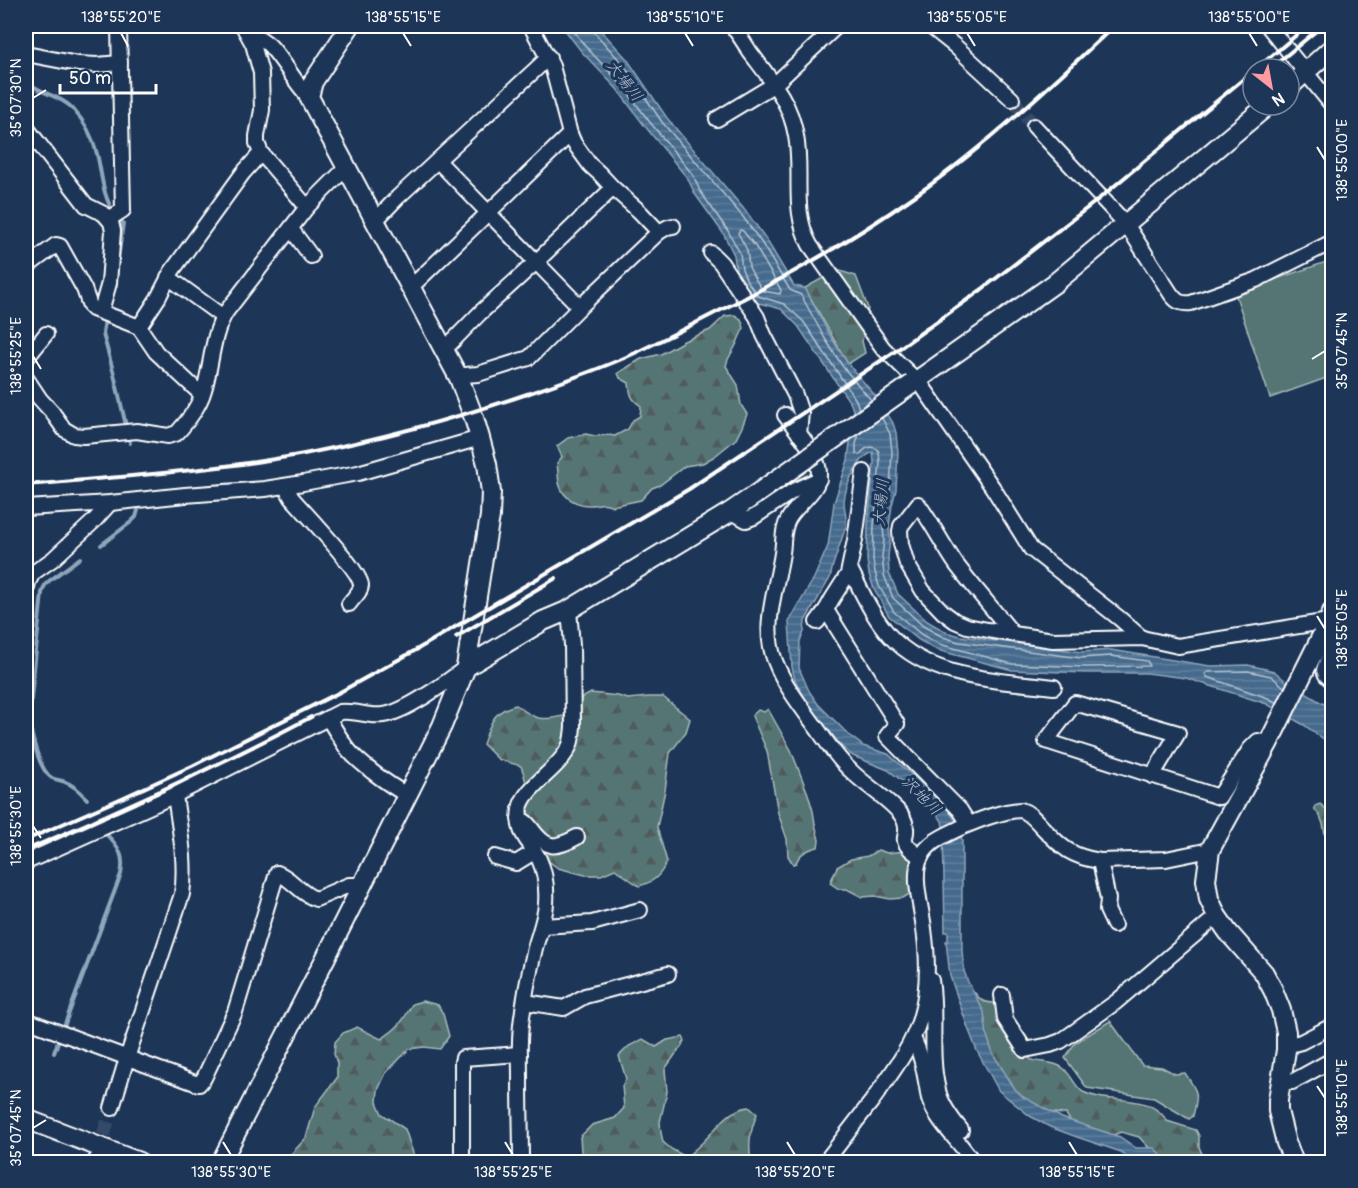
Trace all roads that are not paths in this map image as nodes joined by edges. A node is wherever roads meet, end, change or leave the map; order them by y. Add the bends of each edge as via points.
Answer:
1 (119, 26) edge
2 (350, 26) edge
3 (531, 26) edge
4 (734, 26) edge
5 (837, 26) edge
6 (930, 26) edge
7 (1268, 26) edge
8 (244, 28) edge
9 (1332, 48) edge
10 (26, 54) edge
11 (549, 57) junction
12 (120, 63) junction
13 (1306, 73) junction
14 (1301, 77) edge
15 (775, 84) junction
16 (309, 97) junction
17 (1012, 99) tunnel mouth
18 (1332, 105) edge
19 (1254, 117) edge
20 (717, 119) dead end
21 (1034, 126) tunnel mouth
22 (26, 127) edge
23 (570, 134) junction
24 (261, 153) junction
25 (438, 161) junction
26 (348, 169) junction
27 (613, 188) junction
28 (307, 207) junction
29 (488, 213) junction
30 (114, 216) junction
31 (375, 221) junction
32 (1126, 224) junction
33 (673, 226) dead end
34 (291, 229) junction
35 (660, 232) junction
36 (1332, 242) edge
37 (711, 253) dead end
38 (311, 256) dead end
39 (536, 262) junction
40 (26, 267) edge
41 (168, 277) junction
42 (410, 288) junction
43 (580, 307) junction
44 (106, 313) junction
45 (223, 317) junction
46 (139, 327) junction
47 (46, 334) dead end
48 (443, 351) junction
49 (26, 358) edge
50 (26, 378) edge
51 (459, 378) junction
52 (915, 382) junction
53 (202, 395) junction
54 (785, 415) dead end
55 (799, 434) junction
56 (480, 438) junction
57 (864, 472) dead end
58 (819, 479) junction
59 (285, 486) junction
60 (110, 503) junction
61 (26, 508) edge
62 (730, 512) junction
63 (849, 569) junction
64 (26, 594) edge
65 (349, 604) dead end
66 (569, 610) junction
67 (1330, 623) edge
68 (1013, 634) junction
69 (1142, 638) junction
70 (1324, 648) edge
71 (466, 667) junction
72 (1332, 681) edge
73 (1054, 687) dead end
74 (328, 718) junction
75 (1268, 744) junction
76 (1152, 776) junction
77 (175, 795) junction
78 (407, 795) junction
79 (519, 819) junction
80 (966, 826) junction
81 (578, 837) dead end
82 (1210, 850) junction
83 (534, 852) junction
84 (495, 857) dead end
85 (921, 857) junction
86 (1100, 861) junction
87 (26, 862) edge
88 (363, 885) junction
89 (640, 910) dead end
90 (1217, 916) junction
91 (1114, 925) dead end
92 (542, 926) junction
93 (927, 960) junction
94 (668, 974) dead end
95 (1002, 996) dead end
96 (525, 1002) junction
97 (26, 1020) edge
98 (1332, 1026) edge
99 (913, 1038) junction
100 (1286, 1046) junction
101 (520, 1054) junction
102 (127, 1058) junction
103 (1332, 1060) edge
104 (1281, 1082) junction
105 (112, 1108) tunnel mouth
106 (26, 1119) edge
107 (961, 1137) junction
108 (139, 1162) edge
109 (221, 1162) edge
110 (462, 1162) edge
111 (521, 1162) edge
112 (825, 1162) edge
113 (973, 1162) edge
114 (982, 1162) edge
115 (1294, 1162) edge

1 - 12 street
2 - 16 street via 312,82
3 - 11 street
4 - 15 street
5 - 15 street
6 - 17 street
7 - 13 street
8 - 16 street via 273,49
8 - 24 street via 261,73 262,110 257,136
9 - 13 street
10 - 12 street via 78,64
11 - 23 street
11 - 25 street
12 - 30 street via 123,210
13 - 14 street
13 - 18 street
15 - 20 street
15 - 52 street via 788,107 796,137 798,202 807,239 883,348
16 - 26 street
19 - 32 street
21 - 32 street
22 - 30 street via 86,205
23 - 27 street via 584,158
23 - 29 street
24 - 28 street
24 - 41 street
25 - 29 street
25 - 31 street
26 - 28 street
26 - 31 street
27 - 35 street
27 - 39 street
28 - 34 street
29 - 39 street
29 - 42 street
30 - 44 street
31 - 42 street
32 - 36 street via 1174,299 1182,304 1256,280
32 - 52 street via 1055,283
33 - 35 street
34 - 38 street
34 - 45 street
35 - 43 street
37 - 55 street via 757,317 795,395 801,412
39 - 43 street
39 - 48 street
40 - 44 street via 60,246 90,306
41 - 45 street
41 - 46 street
42 - 48 street
43 - 51 street via 529,358
44 - 46 street
45 - 53 street
46 - 53 street via 156,352
47 - 49 street
48 - 51 street
50 - 53 street via 64,429 84,436 177,433
51 - 56 street
52 - 62 street, bridge
52 - 69 street via 974,461 1031,549
54 - 55 street
55 - 58 street via 815,459
56 - 59 street via 358,473
56 - 71 street via 489,478 490,516
57 - 63 street
58 - 62 street via 746,520
58 - 85 street via 784,527 770,624 774,660 797,701 842,762 901,814 904,840
59 - 60 street
59 - 65 street via 361,581 361,589
60 - 61 street
60 - 64 street via 53,559 33,573
62 - 66 street
63 - 73 street via 876,619 902,648 917,658 978,678
63 - 80 street via 821,616 897,724 887,736 960,810
66 - 71 street
66 - 79 street via 572,740 562,758 524,798
67 - 69 street via 1178,646
67 - 70 street
68 - 68 street via 955,621 923,591 907,564 900,531 918,504 954,561
68 - 69 street via 1053,640
70 - 72 street via 1324,670
70 - 75 street
71 - 74 street via 444,684 387,715 345,711
71 - 78 street
74 - 77 street
74 - 78 street via 348,749
75 - 76 street via 1258,741 1250,749 1219,797
75 - 82 street
76 - 76 street via 1099,759 1046,741 1075,703 1178,733
77 - 87 street
77 - 102 street via 184,864 182,894
78 - 88 street
79 - 81 street via 526,821 538,838 548,844 559,846
79 - 83 street via 521,832
80 - 85 street via 939,838
80 - 86 street via 1021,810 1068,852
82 - 86 street via 1166,859
82 - 90 street via 1206,880
83 - 84 street via 516,863
83 - 92 street via 545,879
85 - 93 street via 917,882
86 - 91 street via 1107,910
88 - 102 street via 349,885 316,899 277,873 235,1012 199,1084
88 - 109 street
89 - 92 street via 592,923
90 - 95 street via 1116,1002 1061,1041 1025,1050 1005,1019
90 - 100 street via 1274,990
92 - 96 street
93 - 99 street via 922,1008
93 - 107 street via 935,999 938,1091
94 - 96 street via 585,996 564,1008
96 - 101 street
97 - 102 street
98 - 100 street
99 - 107 street via 930,1101 951,1134
99 - 112 street via 892,1073
100 - 104 street
101 - 110 street via 463,1058
101 - 111 street
102 - 105 street
103 - 104 street via 1293,1082
104 - 115 street via 1278,1111
106 - 108 street
107 - 113 street
107 - 114 street

